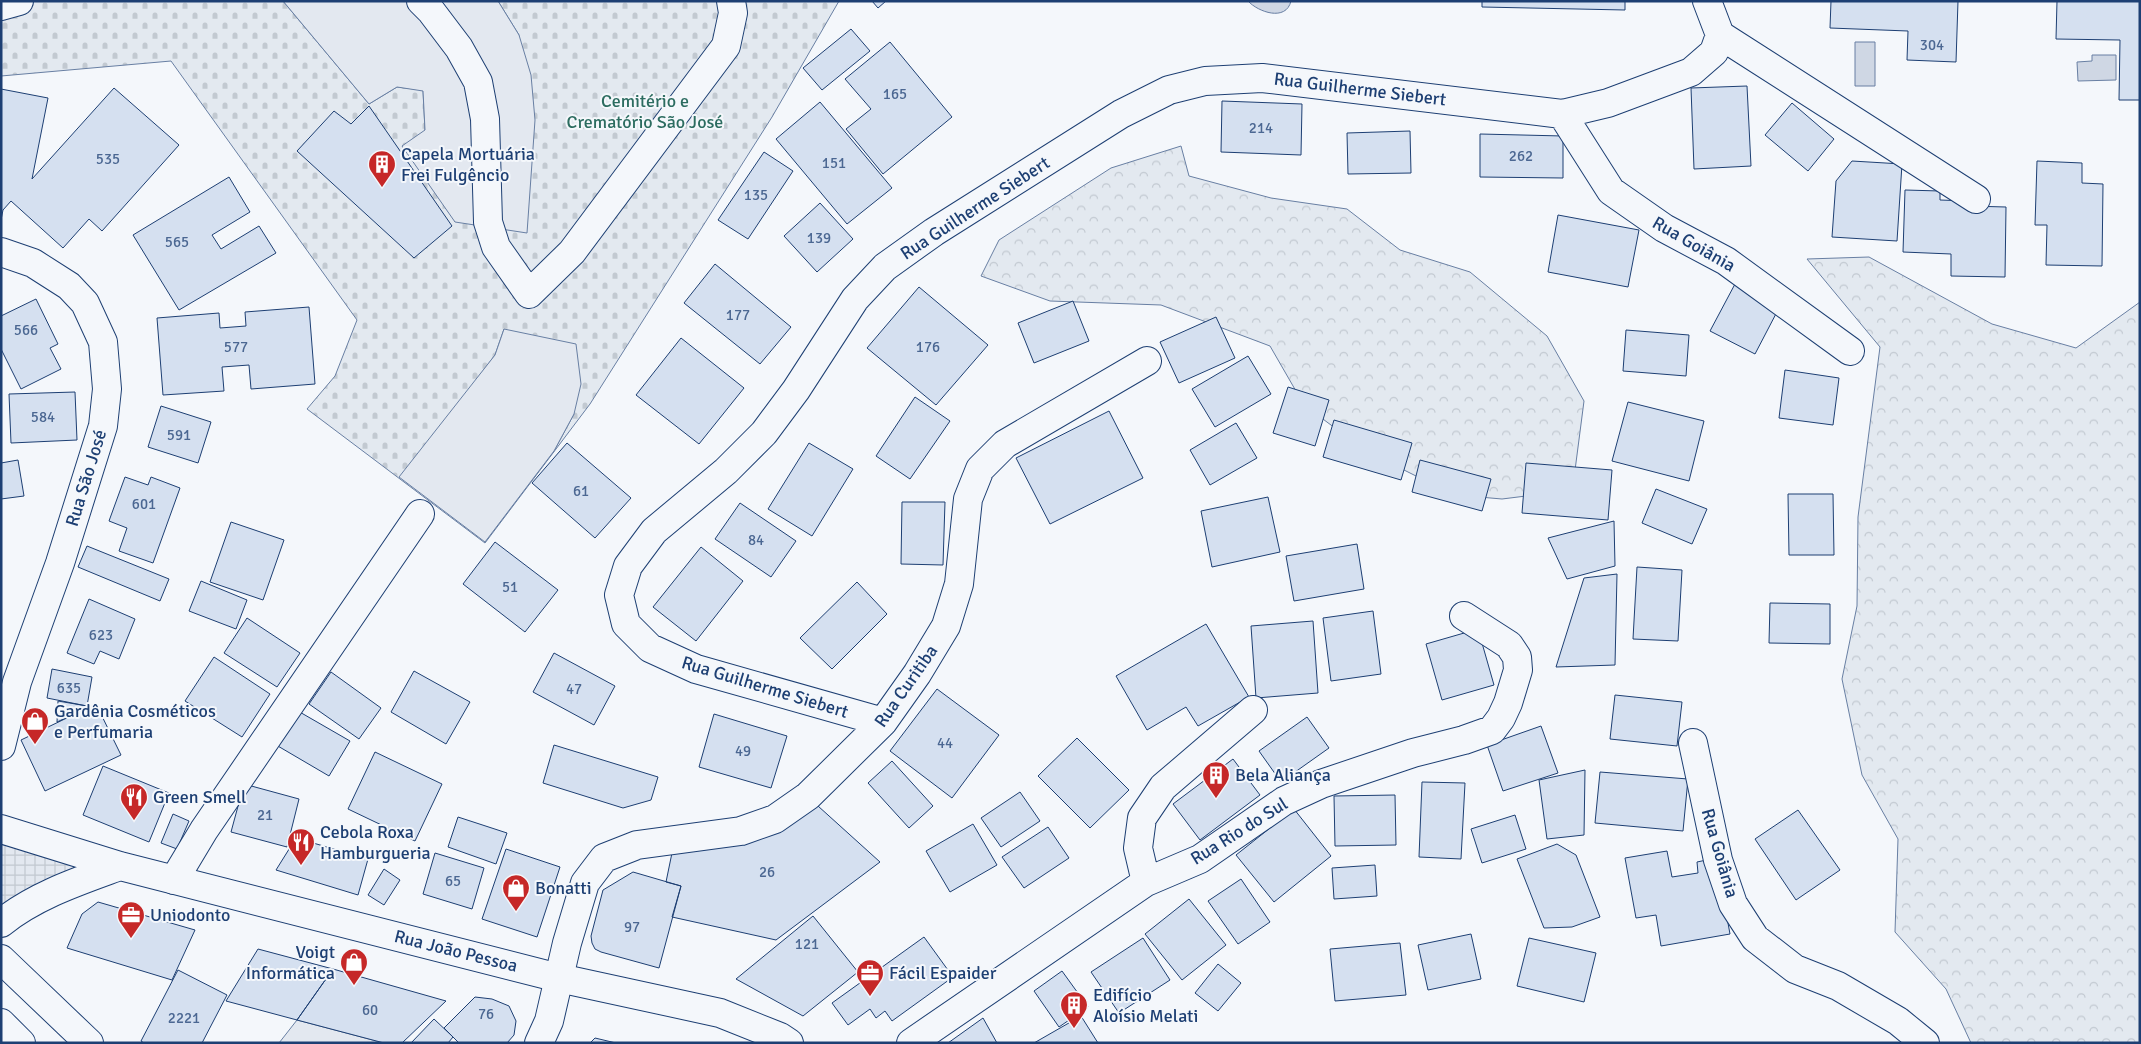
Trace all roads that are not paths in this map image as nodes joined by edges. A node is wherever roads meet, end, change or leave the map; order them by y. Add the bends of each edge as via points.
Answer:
1 (19, 1) edge
2 (421, 1) edge
3 (731, 1) edge
4 (1707, 1) edge
5 (1, 6) edge
6 (1720, 35) junction
7 (1562, 114) junction
8 (1976, 199) dead end
9 (1, 252) edge
10 (1850, 351) dead end
11 (1147, 361) dead end
12 (420, 514) dead end
13 (1464, 616) dead end
14 (1253, 710) dead end
15 (883, 722) junction
16 (1693, 744) dead end
17 (1, 746) edge
18 (1, 829) edge
19 (120, 866) junction
20 (174, 880) junction
21 (1146, 882) junction
22 (1, 923) edge
23 (1, 959) edge
24 (559, 978) junction
25 (1, 1024) edge
26 (21, 1043) edge
27 (89, 1043) edge
28 (539, 1043) edge
29 (789, 1043) edge
30 (911, 1043) edge
31 (1925, 1043) edge

1 - 5 street
2 - 3 street via 459,48 478,82 485,119 488,222 496,247 529,294 572,252 726,46 733,13
4 - 6 street
6 - 7 street, Rua Guilherme Siebert via 1714,52 1691,72 1608,103
6 - 8 street
7 - 10 street, Rua Goiânia via 1611,191 1664,228 1726,261
7 - 15 street, Rua Guilherme Siebert via 1262,78 1205,81 1169,90 1121,114 934,232 885,267 855,298 796,390 764,432 726,470 654,531 628,566 619,595 626,624 650,648 696,669
9 - 17 street, Rua São José via 32,263 69,286 85,303 103,342 107,389 104,426 17,682
11 - 15 street, Rua Curitiba via 1005,444 980,469 968,499 959,584 946,626
12 - 20 street via 204,830
13 - 21 street, Rua Rio do Sul via 1509,646 1517,657 1518,670 1508,703 1492,730 1321,784 1284,801 1200,859
14 - 21 street via 1163,787 1142,818 1138,848
15 - 24 street, Rua Curitiba via 808,796 775,819 741,831 637,845 604,858 585,883
16 - 31 street, Rua Goiânia via 1718,860 1733,904 1755,938 1795,969 1838,986 1898,1021
18 - 19 street, Rua João Pessoa
19 - 20 street, Rua João Pessoa
19 - 22 street via 73,883
20 - 24 street, Rua João Pessoa
21 - 30 street, Rua Rio do Sul
23 - 27 street
24 - 28 street, Rua Curitiba via 549,1022
24 - 29 street, Rua João Pessoa via 720,1013
25 - 26 street

